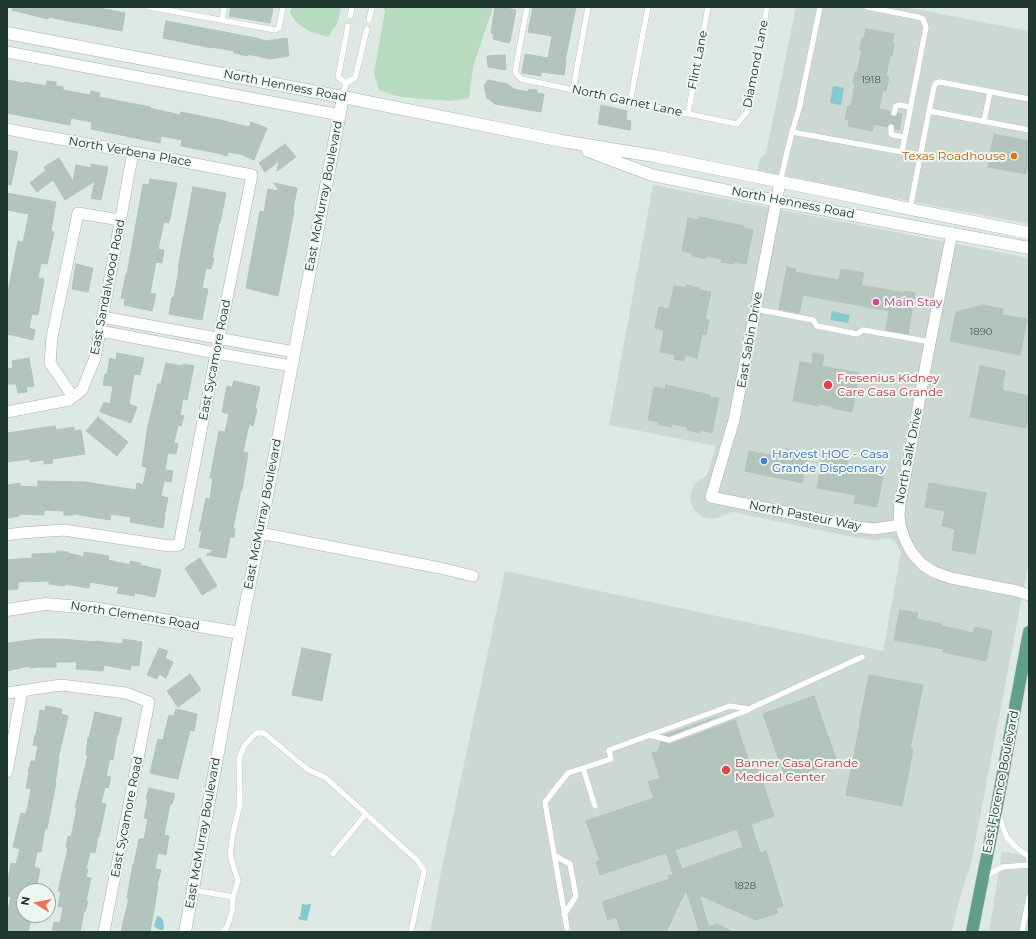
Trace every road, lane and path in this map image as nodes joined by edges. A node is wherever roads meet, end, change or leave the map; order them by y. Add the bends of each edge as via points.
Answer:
1 (149, 7) edge
2 (224, 7) edge
3 (283, 7) edge
4 (352, 7) edge
5 (372, 7) edge
6 (527, 7) edge
7 (588, 7) edge
8 (648, 7) edge
9 (708, 7) edge
10 (767, 7) edge
11 (820, 7) edge
12 (867, 7) edge
13 (165, 9) edge
14 (350, 16) dead end
15 (369, 20) dead end
16 (222, 21) junction
17 (348, 26) dead end
18 (367, 30) dead end
19 (7, 33) edge
20 (7, 52) edge
21 (346, 83) junction
22 (573, 90) junction
23 (990, 92) junction
24 (343, 97) junction
25 (1029, 99) edge
26 (630, 102) junction
27 (910, 107) junction
28 (929, 110) junction
29 (894, 113) dead end
30 (688, 114) junction
31 (340, 115) junction
32 (741, 120) joint
33 (984, 121) junction
34 (891, 127) dead end
35 (7, 129) edge
36 (1029, 130) edge
37 (792, 132) junction
38 (904, 138) junction
39 (562, 141) junction
40 (133, 152) junction
41 (902, 152) junction
42 (921, 155) junction
43 (252, 175) joint
44 (780, 182) junction
45 (777, 201) junction
46 (910, 209) junction
47 (120, 220) junction
48 (952, 233) junction
49 (1029, 233) edge
50 (1029, 248) edge
51 (755, 309) junction
52 (102, 317) junction
53 (100, 331) junction
54 (219, 338) junction
55 (930, 342) junction
56 (294, 352) junction
57 (216, 354) junction
58 (291, 366) junction
59 (73, 397) junction
60 (7, 412) edge
61 (711, 497) joint
62 (900, 525) junction
63 (260, 533) junction
64 (7, 535) edge
65 (473, 576) dead end
66 (1029, 595) edge
67 (7, 610) edge
68 (1029, 632) edge
69 (240, 633) junction
70 (862, 657) dead end
71 (22, 691) junction
72 (7, 694) edge
73 (748, 709) junction
74 (649, 735) junction
75 (583, 768) junction
76 (7, 772) edge
77 (595, 806) dead end
78 (996, 811) junction
79 (366, 814) junction
80 (333, 854) dead end
81 (554, 856) junction
82 (1029, 860) edge
83 (1029, 865) edge
84 (982, 879) junction
85 (193, 890) junction
86 (233, 896) junction
87 (1029, 897) edge
88 (564, 915) junction
89 (567, 928) dead end
90 (104, 932) edge
91 (185, 932) edge
92 (223, 932) edge
93 (411, 932) edge
94 (972, 932) edge
95 (1023, 932) edge

1 - 13 lane
2 - 16 lane
3 - 16 lane via 279,28 275,30
4 - 14 lane
5 - 15 lane
6 - 22 lane, North Garnet Lane via 515,72 521,79
7 - 22 lane
8 - 26 lane
9 - 30 lane, Flint Lane
10 - 32 lane, Diamond Lane via 747,112
11 - 37 lane
12 - 27 lane via 923,19 926,27
13 - 16 lane
17 - 21 lane via 338,77
18 - 21 lane via 355,78
19 - 24 street, North Henness Road
20 - 31 street
21 - 24 lane
22 - 26 lane, North Garnet Lane
23 - 25 lane
23 - 28 lane via 936,83
23 - 33 lane
24 - 31 street, East McMurray Boulevard
24 - 39 street, North Henness Road
26 - 30 lane, North Garnet Lane
27 - 29 lane via 896,106
27 - 38 lane
28 - 33 lane
28 - 42 lane
30 - 32 lane, North Garnet Lane via 737,124
31 - 56 street, East McMurray Boulevard
33 - 36 lane
34 - 38 lane via 891,134
35 - 40 street, North Verbena Place
37 - 41 lane
37 - 44 lane
38 - 41 lane
39 - 44 street, North Henness Road via 654,156
39 - 45 street, North Henness Road via 652,175
40 - 43 street, North Verbena Place
40 - 47 street, East Sandalwood Road
41 - 42 lane
42 - 46 lane
43 - 54 street, East Sycamore Road
44 - 45 street, East Sabin Drive
44 - 46 street, North Henness Road
45 - 48 street, North Henness Road
45 - 51 street, East Sabin Drive
46 - 49 street, North Henness Road
47 - 52 street, East Sandalwood Road
47 - 59 street via 78,213 52,337 50,363
48 - 50 street, North Henness Road
48 - 55 street, North Salk Drive
51 - 55 lane via 813,320 817,326 857,334 863,330
51 - 61 street, East Sabin Drive via 742,386
52 - 53 street, East Sandalwood Road
52 - 54 street
53 - 57 street
53 - 59 street, East Sandalwood Road via 95,358 82,390
54 - 56 street
54 - 57 street, East Sycamore Road
55 - 62 street, North Salk Drive via 900,503
56 - 58 street, East McMurray Boulevard
57 - 58 street
57 - 64 street, East Sycamore Road via 180,545 169,546 64,530
58 - 63 street, East McMurray Boulevard
59 - 60 street via 69,400
61 - 62 street, North Pasteur Way via 858,527 874,529
62 - 66 street, North Salk Drive via 912,553 934,572
63 - 65 street
63 - 69 street, East McMurray Boulevard
67 - 69 street, North Clements Road via 45,604 93,608
68 - 78 main road, East Florence Boulevard
69 - 85 street, East McMurray Boulevard
70 - 73 lane
71 - 72 street
71 - 76 street
71 - 90 street, East Sycamore Road via 61,685 126,693 149,702
73 - 74 lane via 730,706
73 - 74 lane via 669,740
74 - 75 lane via 609,750 611,759
75 - 77 lane
75 - 81 lane via 568,773 545,802
78 - 82 lane via 1007,838 1028,856
78 - 84 main road, East Florence Boulevard
79 - 80 lane
79 - 86 lane via 326,778 307,769 264,733 256,733 244,746 239,759 240,805 230,855 238,881
79 - 93 lane via 418,861 424,871
81 - 88 lane
81 - 88 lane via 570,864 576,896
83 - 84 lane via 1002,867
84 - 94 main road, East Florence Boulevard
85 - 86 lane
85 - 91 street, East McMurray Boulevard
86 - 92 lane via 232,912
87 - 95 lane
88 - 89 lane

